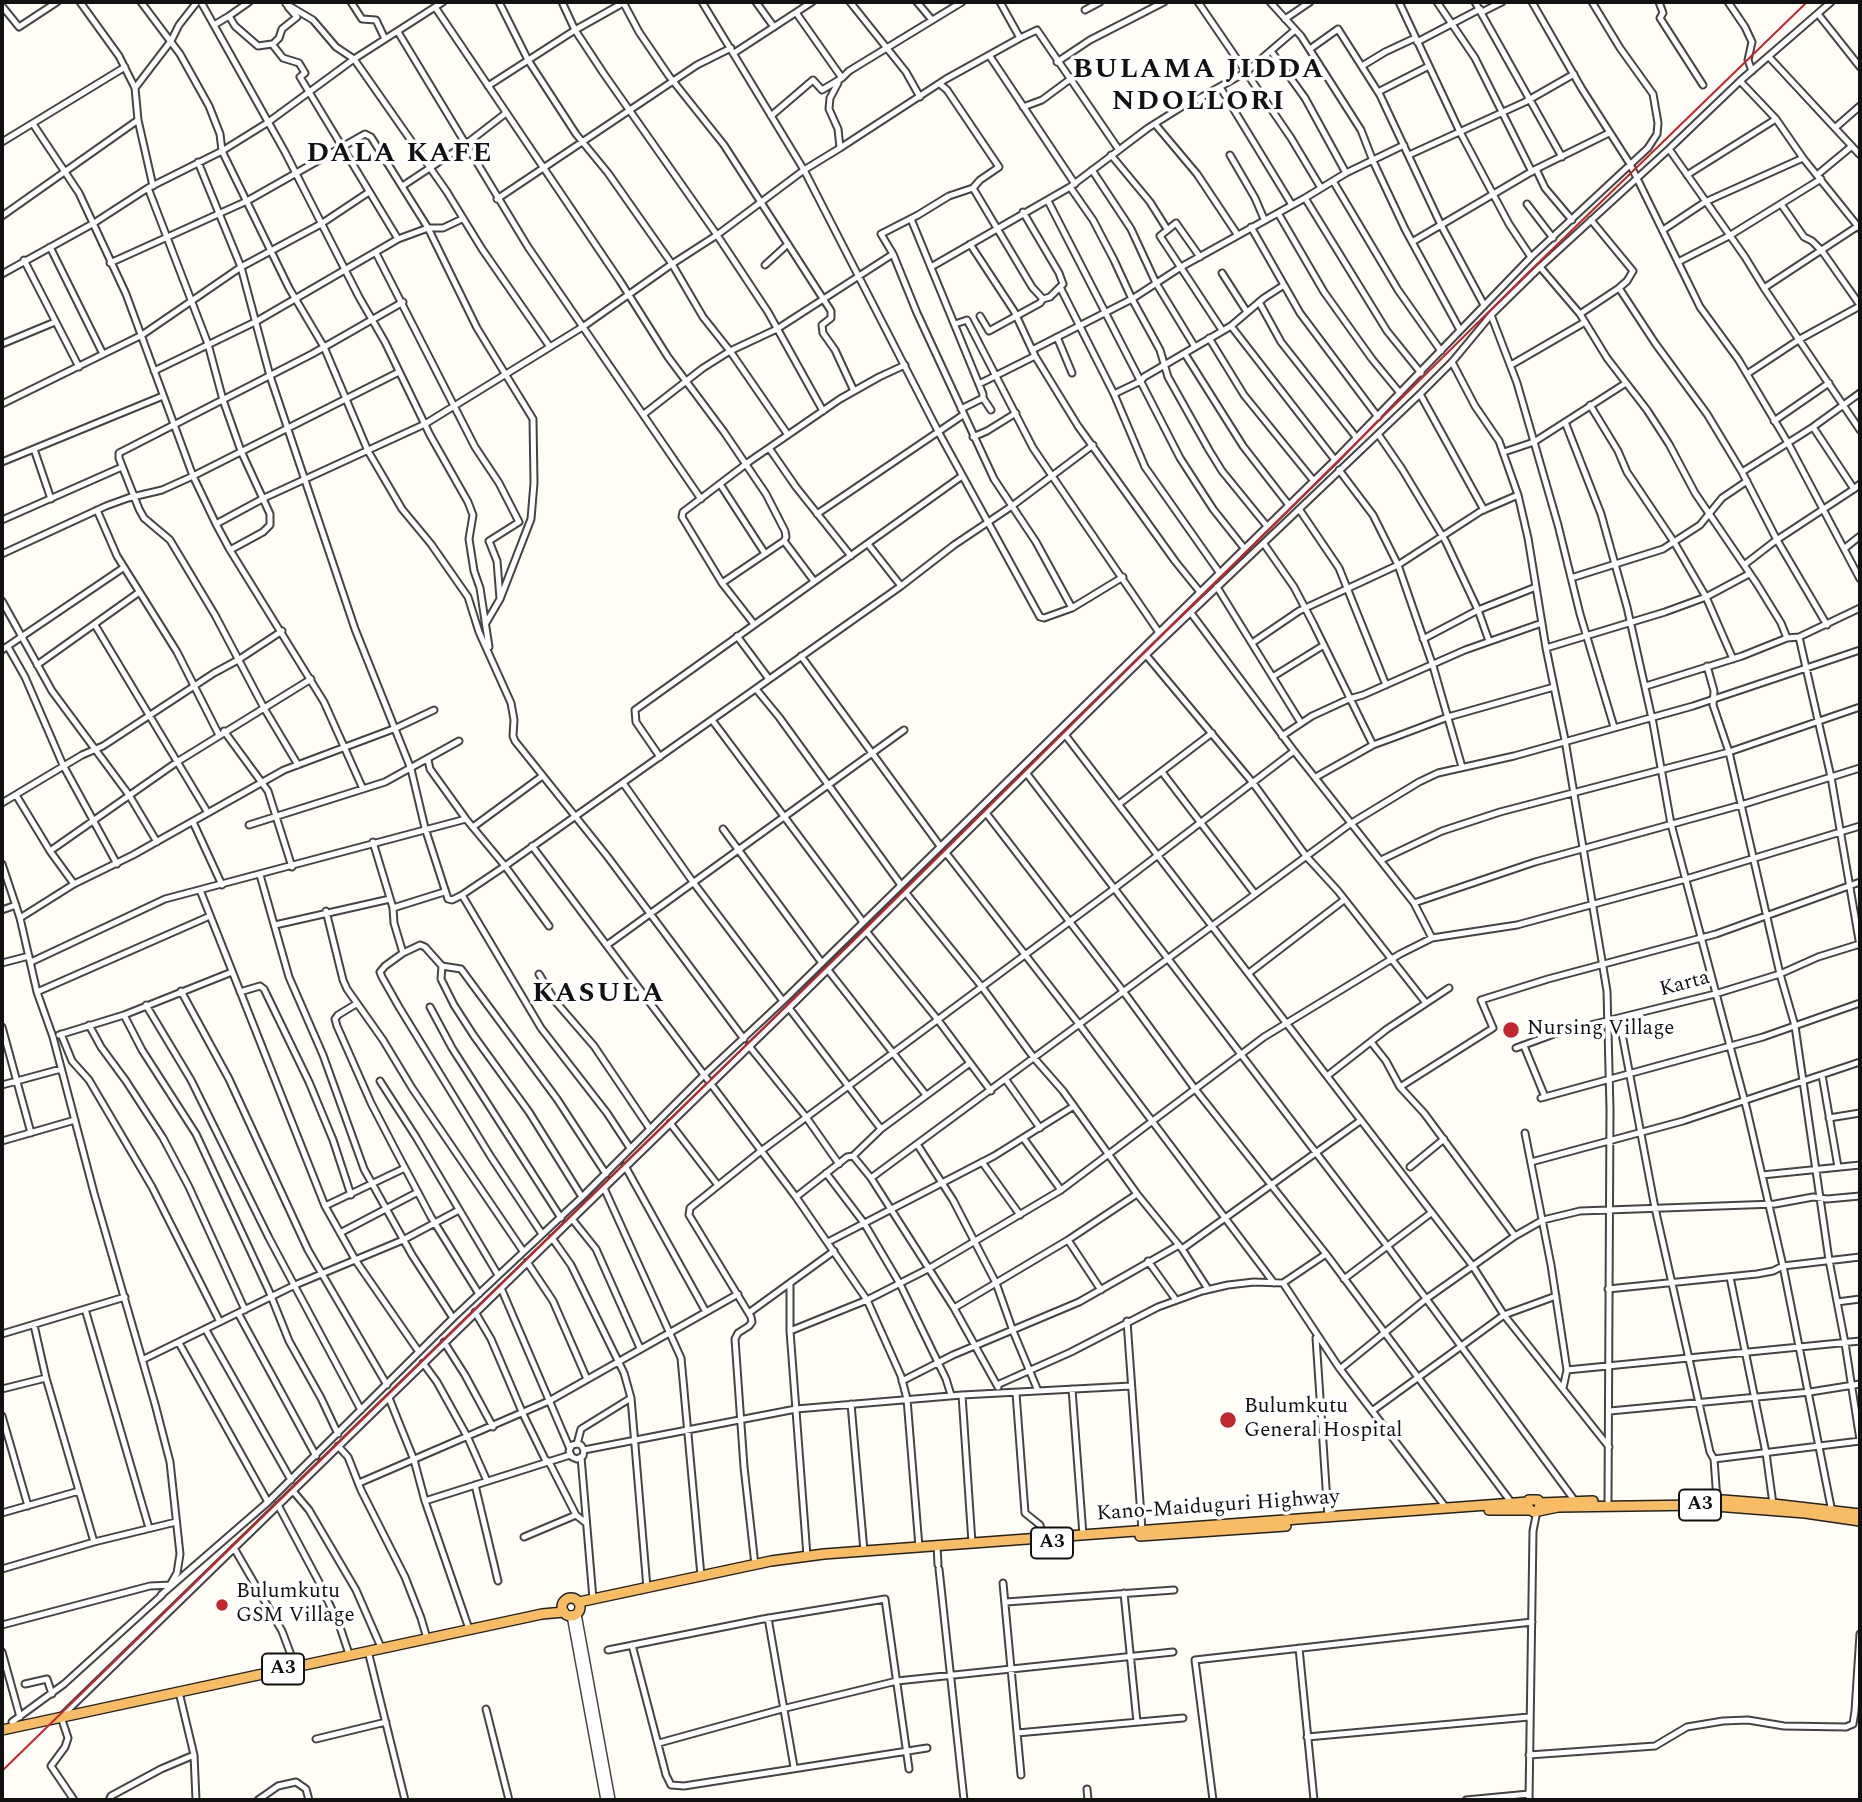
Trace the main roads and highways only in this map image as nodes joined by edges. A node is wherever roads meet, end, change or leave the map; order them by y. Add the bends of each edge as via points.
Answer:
1 (1534, 1508) junction
2 (1833, 1514) junction
3 (1860, 1514) edge
4 (1860, 1521) edge
5 (937, 1548) junction
6 (572, 1609) junction
7 (443, 1633) junction
8 (64, 1714) junction
9 (2, 1724) edge
10 (2, 1730) edge

1 - 2 highway, Kano-Maiduguri Highway / A3 via 1702,1505
1 - 2 highway, Kano-Maiduguri Highway / A3 via 1575,1501 1717,1500
1 - 5 highway, Kano-Maiduguri Highway / A3
1 - 5 highway, Kano-Maiduguri Highway / A3 via 1511,1502
2 - 3 highway, Kano-Maiduguri Highway / A3
2 - 4 highway, Kano-Maiduguri Highway / A3
5 - 6 highway, Kano-Maiduguri Highway / A3 via 788,1564
5 - 6 highway, Kano-Maiduguri Highway / A3 via 807,1556 593,1599
6 - 7 highway, Kano-Maiduguri Highway / A3
6 - 7 highway, Kano-Maiduguri Highway / A3
7 - 8 highway, Kano-Maiduguri Highway / A3
7 - 8 highway, Kano-Maiduguri Highway / A3
8 - 9 highway, Kano-Maiduguri Highway / A3
8 - 10 highway, Kano-Maiduguri Highway / A3

